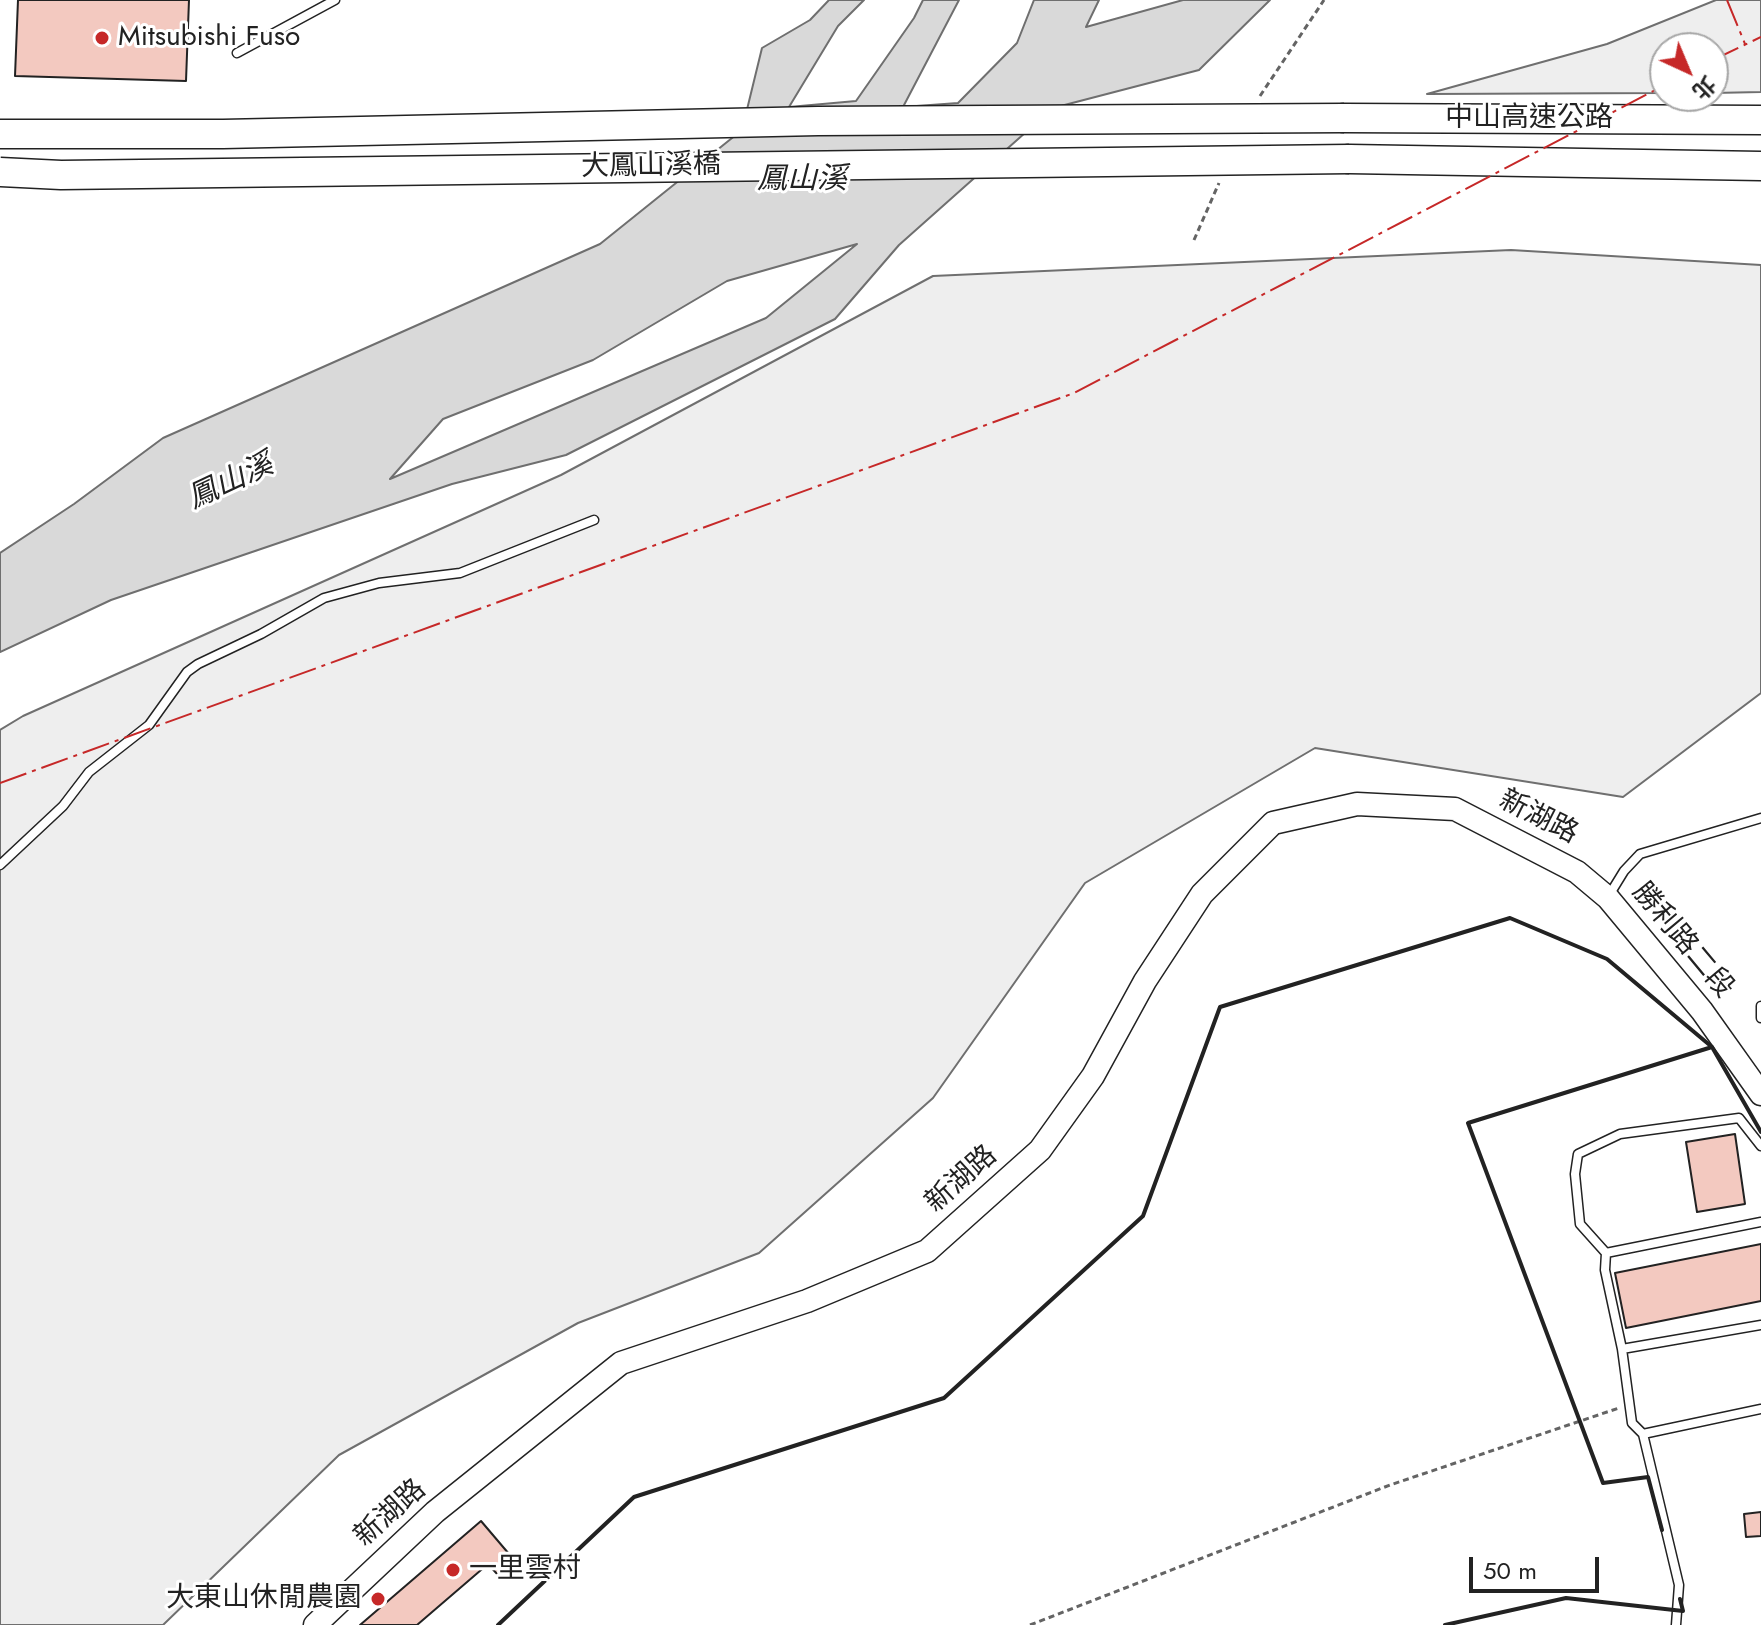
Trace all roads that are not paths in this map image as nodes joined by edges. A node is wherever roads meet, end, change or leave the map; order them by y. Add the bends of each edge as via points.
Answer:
1 (335, 0) edge
2 (237, 53) dead end
3 (1344, 118) joint
4 (1761, 120) edge
5 (0, 134) edge
6 (1349, 159) joint
7 (1761, 166) edge
8 (0, 172) edge
9 (594, 520) dead end
10 (1761, 818) edge
11 (0, 865) edge
12 (1577, 872) joint
13 (1608, 898) junction
14 (1761, 1006) edge
15 (1761, 1018) edge
16 (1761, 1089) edge
17 (1761, 1146) edge
18 (1761, 1222) edge
19 (1606, 1253) junction
20 (1761, 1325) edge
21 (1622, 1349) junction
22 (1761, 1409) edge
23 (1643, 1434) junction
24 (315, 1625) edge
25 (1676, 1625) edge

1 - 2 lane
3 - 4 highway, 中山高速公路
3 - 5 highway, 大鳳山溪橋, bridge
6 - 7 highway, 中山高速公路
6 - 8 highway, 大鳳山溪橋, bridge
9 - 11 lane via 460,573 379,583 324,598 198,664 149,725 89,772 63,806
10 - 13 lane via 1640,854
12 - 13 main road, 勝利路二段
12 - 24 main road, 新湖路 via 1455,809 1357,804 1273,823 1202,894 1145,981 1093,1076 1040,1150 927,1251 807,1301 621,1363 435,1512
13 - 16 main road, 勝利路二段
14 - 15 lane
17 - 19 lane via 1739,1118 1620,1134 1578,1154 1580,1224
18 - 19 lane
19 - 21 lane
20 - 21 lane
21 - 23 lane via 1632,1423
22 - 23 lane
23 - 25 lane via 1679,1585

